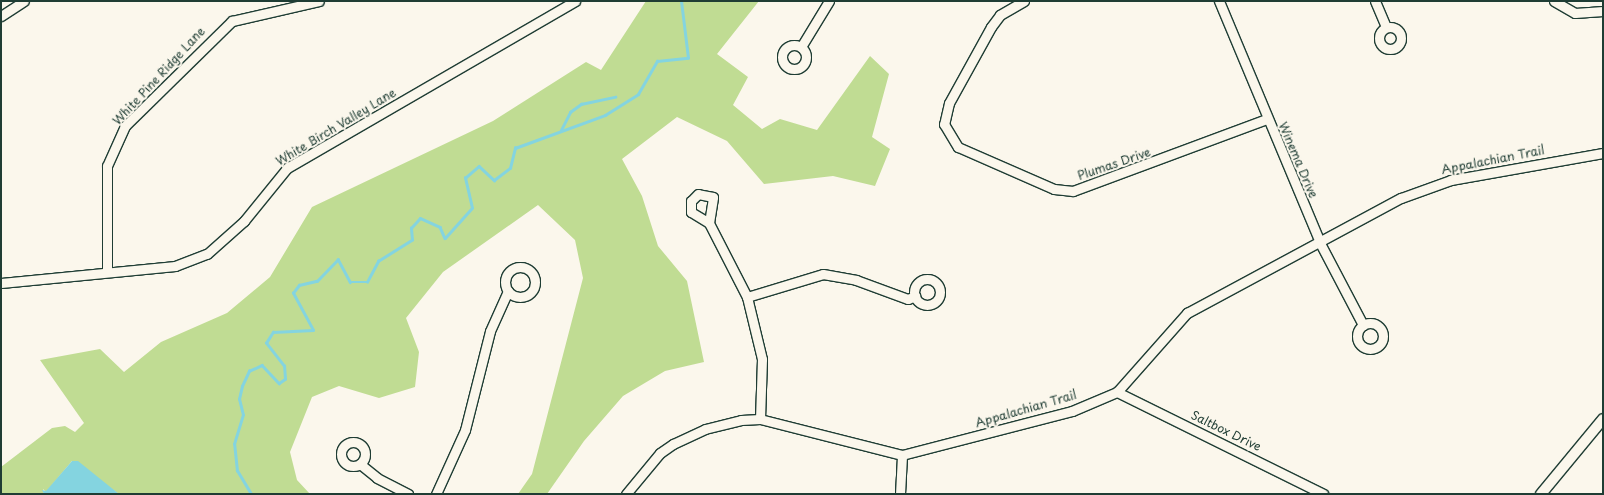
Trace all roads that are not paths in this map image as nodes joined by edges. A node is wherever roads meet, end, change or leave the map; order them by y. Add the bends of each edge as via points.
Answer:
1 (24, 1) edge
2 (319, 1) edge
3 (575, 1) edge
4 (829, 1) edge
5 (1024, 1) edge
6 (1219, 1) edge
7 (1376, 1) edge
8 (1554, 1) edge
9 (1602, 1) edge
10 (1603, 10) edge
11 (1, 16) edge
12 (1386, 27) dead end
13 (801, 47) dead end
14 (1267, 119) junction
15 (1603, 153) edge
16 (709, 223) dead end
17 (1320, 243) junction
18 (107, 272) junction
19 (1, 283) edge
20 (508, 291) dead end
21 (915, 296) dead end
22 (747, 297) junction
23 (1363, 325) dead end
24 (1117, 392) junction
25 (1603, 418) edge
26 (760, 419) junction
27 (902, 455) junction
28 (360, 464) dead end
29 (408, 494) edge
30 (436, 494) edge
31 (626, 494) edge
32 (900, 494) edge
33 (1323, 494) edge
34 (1541, 494) edge

1 - 11 street
2 - 18 street, White Pine Ridge Lane via 232,21 125,126 107,166
3 - 18 street, White Birch Valley Lane via 287,168 244,221 206,254 175,266
4 - 13 street
5 - 14 street, Plumas Drive via 1000,14 990,27 949,103 946,134 958,147 1054,189 1073,191
6 - 14 street, Winema Drive
7 - 12 street
8 - 10 street via 1575,13
9 - 10 street
14 - 17 street, Winema Drive
15 - 17 street, Appalachian Trail via 1426,188
16 - 22 street
17 - 23 street, Winema Drive
17 - 24 street, Appalachian Trail via 1187,313
18 - 19 street, White Birch Valley Lane
20 - 30 street via 490,331 465,430
21 - 22 street via 908,298 856,280 823,274
22 - 26 street via 762,360
24 - 27 street, Appalachian Trail via 1072,411
24 - 33 street, Saltbox Drive
25 - 34 street
26 - 27 street, Appalachian Trail
26 - 31 street, Appalachian Trail via 722,424 673,444
27 - 32 street
28 - 29 street via 377,478

